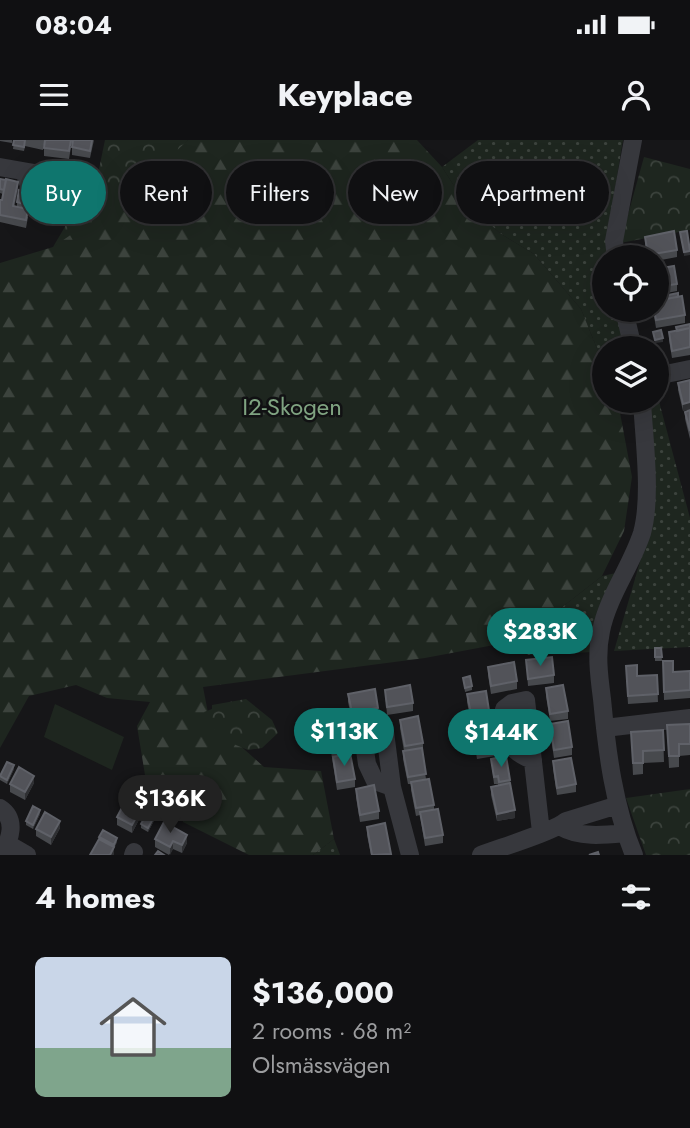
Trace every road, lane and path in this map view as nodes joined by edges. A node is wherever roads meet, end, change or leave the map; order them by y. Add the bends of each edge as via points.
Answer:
1 (633, 140) edge
2 (0, 167) edge
3 (21, 171) edge
4 (614, 245) edge
5 (690, 369) edge
6 (669, 373) edge
7 (642, 413) edge
8 (690, 718) edge
9 (605, 728) junction
10 (533, 760) dead end
11 (392, 787) dead end
12 (618, 805) junction
13 (0, 808) edge
14 (561, 827) junction
15 (541, 832) junction
16 (626, 833) junction
17 (4, 849) edge
18 (27, 855) edge
19 (410, 855) edge
20 (481, 855) edge
21 (634, 855) edge

1 - 4 street
2 - 3 street
5 - 6 street
7 - 9 street via 642,531 627,572 606,609 597,658
8 - 9 street
9 - 12 street
10 - 15 street
11 - 19 street
12 - 14 street via 566,821
12 - 16 street
13 - 17 street via 11,827
14 - 15 street
14 - 16 street via 590,835
15 - 20 street
16 - 21 street
17 - 18 street

